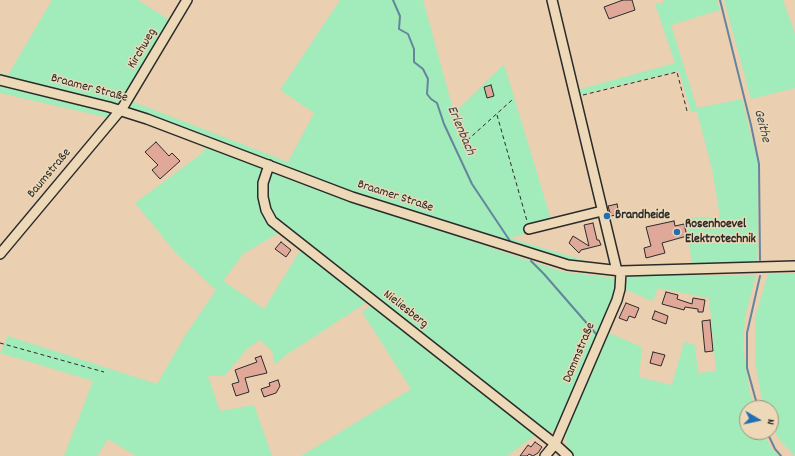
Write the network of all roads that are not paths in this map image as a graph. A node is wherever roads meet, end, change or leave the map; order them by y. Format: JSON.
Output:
{"nodes":[{"id":1,"x":187,"y":0,"type":"edge"},
{"id":2,"x":552,"y":0,"type":"edge"},
{"id":3,"x":0,"y":80,"type":"edge"},
{"id":4,"x":120,"y":110,"type":"junction"},
{"id":5,"x":269,"y":164,"type":"junction"},
{"id":6,"x":602,"y":211,"type":"junction"},
{"id":7,"x":529,"y":229,"type":"road end"},
{"id":8,"x":0,"y":254,"type":"edge"},
{"id":9,"x":795,"y":266,"type":"edge"},
{"id":10,"x":619,"y":271,"type":"junction"},
{"id":11,"x":555,"y":444,"type":"junction"},
{"id":12,"x":545,"y":456,"type":"edge"},
{"id":13,"x":568,"y":456,"type":"edge"}],
"edges":[{"from":1,"to":4,"type":"street","name":"Kirchweg"},
{"from":2,"to":6,"type":"street"},
{"from":3,"to":4,"type":"street","name":"Braamer Straße"},
{"from":4,"to":5,"type":"street","name":"Braamer Straße"},
{"from":4,"to":8,"type":"street","name":"Baumstraße"},
{"from":5,"to":10,"type":"street","name":"Braamer Straße"},
{"from":5,"to":11,"type":"street","name":"Nieliesberg"},
{"from":6,"to":7,"type":"street"},
{"from":6,"to":10,"type":"street"},
{"from":9,"to":10,"type":"street","name":"Braamer Straße"},
{"from":10,"to":11,"type":"street","name":"Dammstraße"},
{"from":11,"to":12,"type":"street","name":"Dammstraße"},
{"from":11,"to":13,"type":"street","name":"Nieliesberg"}]}
